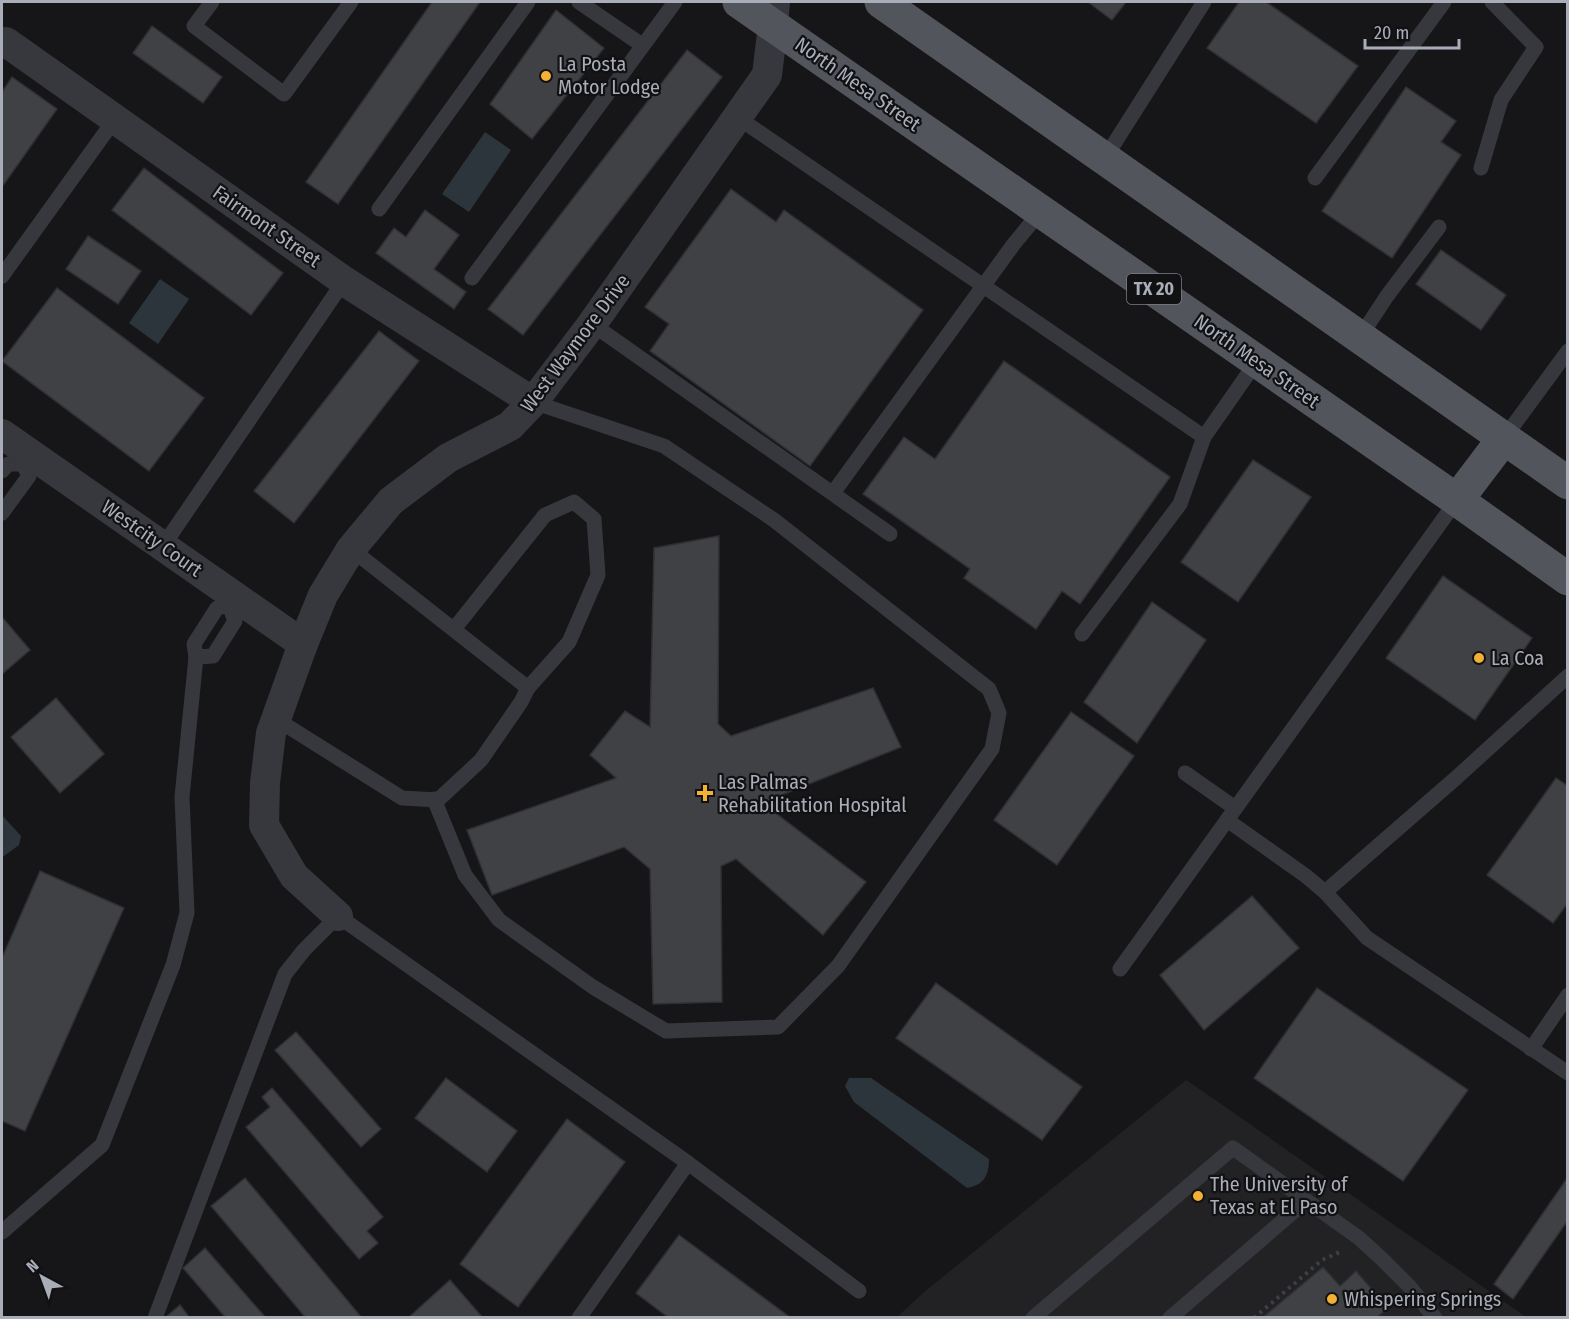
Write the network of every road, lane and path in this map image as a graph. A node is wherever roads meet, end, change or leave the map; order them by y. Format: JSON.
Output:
{"nodes":[{"id":1,"x":212,"y":2,"type":"edge"},
{"id":2,"x":351,"y":2,"type":"edge"},
{"id":3,"x":528,"y":2,"type":"edge"},
{"id":4,"x":579,"y":2,"type":"edge"},
{"id":5,"x":675,"y":2,"type":"edge"},
{"id":6,"x":739,"y":2,"type":"edge"},
{"id":7,"x":881,"y":2,"type":"edge"},
{"id":8,"x":1204,"y":2,"type":"edge"},
{"id":9,"x":1444,"y":2,"type":"edge"},
{"id":10,"x":1492,"y":2,"type":"edge"},
{"id":11,"x":774,"y":14,"type":"edge"},
{"id":12,"x":4,"y":43,"type":"edge"},
{"id":13,"x":642,"y":45,"type":"junction"},
{"id":14,"x":737,"y":117,"type":"junction"},
{"id":15,"x":115,"y":119,"type":"junction"},
{"id":16,"x":1105,"y":158,"type":"junction"},
{"id":17,"x":1482,"y":168,"type":"dead end"},
{"id":18,"x":1315,"y":178,"type":"dead end"},
{"id":19,"x":379,"y":209,"type":"dead end"},
{"id":20,"x":1041,"y":211,"type":"junction"},
{"id":21,"x":1440,"y":227,"type":"dead end"},
{"id":22,"x":2,"y":276,"type":"edge"},
{"id":23,"x":472,"y":278,"type":"dead end"},
{"id":24,"x":344,"y":281,"type":"junction"},
{"id":25,"x":982,"y":286,"type":"junction"},
{"id":26,"x":592,"y":324,"type":"junction"},
{"id":27,"x":1360,"y":337,"type":"junction"},
{"id":28,"x":1568,"y":351,"type":"edge"},
{"id":29,"x":1257,"y":361,"type":"junction"},
{"id":30,"x":533,"y":402,"type":"junction"},
{"id":31,"x":2,"y":434,"type":"edge"},
{"id":32,"x":1204,"y":437,"type":"junction"},
{"id":33,"x":1504,"y":438,"type":"junction"},
{"id":34,"x":28,"y":460,"type":"junction"},
{"id":35,"x":2,"y":471,"type":"edge"},
{"id":36,"x":1568,"y":483,"type":"edge"},
{"id":37,"x":833,"y":493,"type":"junction"},
{"id":38,"x":1457,"y":500,"type":"junction"},
{"id":39,"x":2,"y":513,"type":"edge"},
{"id":40,"x":890,"y":534,"type":"dead end"},
{"id":41,"x":163,"y":546,"type":"junction"},
{"id":42,"x":351,"y":549,"type":"junction"},
{"id":43,"x":1568,"y":579,"type":"edge"},
{"id":44,"x":232,"y":600,"type":"junction"},
{"id":45,"x":454,"y":629,"type":"junction"},
{"id":46,"x":1082,"y":634,"type":"dead end"},
{"id":47,"x":303,"y":644,"type":"junction"},
{"id":48,"x":196,"y":657,"type":"junction"},
{"id":49,"x":1568,"y":676,"type":"edge"},
{"id":50,"x":528,"y":688,"type":"junction"},
{"id":51,"x":276,"y":719,"type":"junction"},
{"id":52,"x":1185,"y":773,"type":"dead end"},
{"id":53,"x":434,"y":799,"type":"junction"},
{"id":54,"x":1231,"y":814,"type":"junction"},
{"id":55,"x":1325,"y":892,"type":"junction"},
{"id":56,"x":338,"y":916,"type":"junction"},
{"id":57,"x":1120,"y":969,"type":"dead end"},
{"id":58,"x":1568,"y":995,"type":"edge"},
{"id":59,"x":1531,"y":1048,"type":"junction"},
{"id":60,"x":1568,"y":1073,"type":"edge"},
{"id":61,"x":688,"y":1163,"type":"junction"},
{"id":62,"x":1306,"y":1201,"type":"junction"},
{"id":63,"x":2,"y":1232,"type":"edge"},
{"id":64,"x":1347,"y":1250,"type":"dead end"},
{"id":65,"x":859,"y":1291,"type":"dead end"},
{"id":66,"x":155,"y":1317,"type":"edge"},
{"id":67,"x":579,"y":1317,"type":"edge"},
{"id":68,"x":1033,"y":1317,"type":"edge"},
{"id":69,"x":1170,"y":1317,"type":"edge"},
{"id":70,"x":1254,"y":1317,"type":"edge"},
{"id":71,"x":1435,"y":1317,"type":"edge"}],
"edges":[{"from":1,"to":2,"type":"lane"},
{"from":3,"to":19,"type":"lane"},
{"from":4,"to":13,"type":"lane"},
{"from":5,"to":13,"type":"lane"},
{"from":6,"to":11,"type":"main road","name":"North Mesa Street","number":"TX 20"},
{"from":7,"to":16,"type":"main road"},
{"from":8,"to":16,"type":"lane"},
{"from":9,"to":18,"type":"lane"},
{"from":10,"to":17,"type":"lane"},
{"from":11,"to":14,"type":"street","name":"West Waymore Drive"},
{"from":11,"to":20,"type":"main road","name":"North Mesa Street","number":"TX 20"},
{"from":12,"to":15,"type":"street","name":"Fairmont Street"},
{"from":13,"to":23,"type":"lane"},
{"from":14,"to":25,"type":"lane"},
{"from":14,"to":26,"type":"street","name":"West Waymore Drive"},
{"from":15,"to":22,"type":"lane"},
{"from":15,"to":24,"type":"street","name":"Fairmont Street"},
{"from":16,"to":27,"type":"main road"},
{"from":20,"to":25,"type":"lane"},
{"from":20,"to":29,"type":"main road","name":"North Mesa Street","number":"TX 20"},
{"from":21,"to":27,"type":"lane"},
{"from":24,"to":30,"type":"street","name":"Fairmont Street"},
{"from":24,"to":41,"type":"lane"},
{"from":25,"to":32,"type":"lane"},
{"from":25,"to":37,"type":"lane"},
{"from":26,"to":30,"type":"street","name":"West Waymore Drive"},
{"from":26,"to":37,"type":"lane"},
{"from":27,"to":33,"type":"main road"},
{"from":28,"to":33,"type":"lane"},
{"from":29,"to":32,"type":"lane"},
{"from":29,"to":38,"type":"main road","name":"North Mesa Street","number":"TX 20"},
{"from":30,"to":42,"type":"street","name":"West Waymore Drive"},
{"from":30,"to":53,"type":"lane"},
{"from":31,"to":34,"type":"street","name":"Westcity Court"},
{"from":32,"to":46,"type":"lane"},
{"from":33,"to":36,"type":"main road"},
{"from":33,"to":38,"type":"main road"},
{"from":34,"to":35,"type":"lane"},
{"from":34,"to":39,"type":"lane"},
{"from":34,"to":41,"type":"street","name":"Westcity Court"},
{"from":37,"to":40,"type":"lane"},
{"from":38,"to":43,"type":"main road","name":"North Mesa Street","number":"TX 20"},
{"from":38,"to":54,"type":"lane"},
{"from":41,"to":44,"type":"street","name":"Westcity Court"},
{"from":42,"to":45,"type":"lane"},
{"from":42,"to":47,"type":"street","name":"West Waymore Drive"},
{"from":44,"to":47,"type":"street","name":"Westcity Court"},
{"from":44,"to":48,"type":"lane"},
{"from":44,"to":48,"type":"lane"},
{"from":45,"to":50,"type":"lane"},
{"from":45,"to":50,"type":"lane"},
{"from":47,"to":51,"type":"street","name":"West Waymore Drive"},
{"from":48,"to":63,"type":"lane"},
{"from":49,"to":55,"type":"lane"},
{"from":50,"to":53,"type":"lane"},
{"from":51,"to":53,"type":"lane"},
{"from":51,"to":56,"type":"street","name":"West Waymore Drive"},
{"from":52,"to":54,"type":"lane"},
{"from":54,"to":55,"type":"lane"},
{"from":54,"to":57,"type":"lane"},
{"from":55,"to":59,"type":"lane"},
{"from":56,"to":61,"type":"lane"},
{"from":56,"to":66,"type":"lane"},
{"from":58,"to":59,"type":"lane"},
{"from":59,"to":60,"type":"lane"},
{"from":61,"to":65,"type":"lane"},
{"from":61,"to":67,"type":"lane"},
{"from":62,"to":68,"type":"lane"},
{"from":62,"to":69,"type":"lane"},
{"from":62,"to":71,"type":"lane"},
{"from":64,"to":70,"type":"path"}]}
